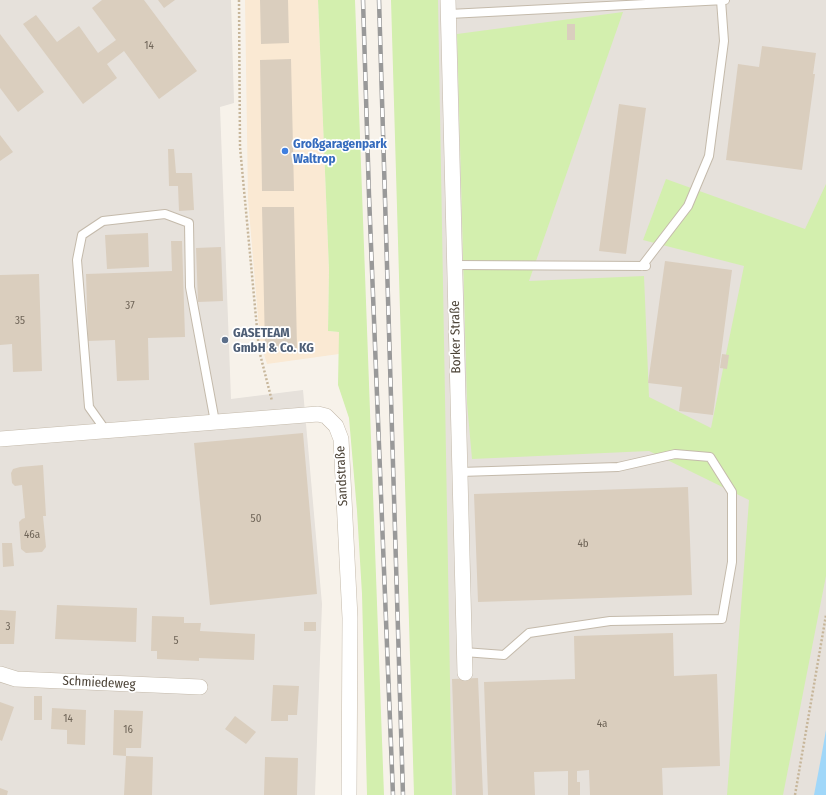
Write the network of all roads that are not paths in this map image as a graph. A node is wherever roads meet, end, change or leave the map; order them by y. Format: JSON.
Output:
{"nodes":[{"id":1,"x":721,"y":0,"type":"edge"},
{"id":2,"x":725,"y":0,"type":"edge"},
{"id":3,"x":689,"y":1,"type":"edge"},
{"id":4,"x":449,"y":7,"type":"edge"},
{"id":5,"x":454,"y":265,"type":"junction"},
{"id":6,"x":215,"y":422,"type":"junction"},
{"id":7,"x":106,"y":431,"type":"junction"},
{"id":8,"x":0,"y":439,"type":"edge"},
{"id":9,"x":460,"y":472,"type":"junction"},
{"id":10,"x":464,"y":652,"type":"junction"},
{"id":11,"x":465,"y":673,"type":"dead end"},
{"id":12,"x":0,"y":674,"type":"edge"},
{"id":13,"x":200,"y":687,"type":"dead end"},
{"id":14,"x":349,"y":795,"type":"edge"}],
"edges":[{"from":1,"to":2,"type":"lane"},
{"from":1,"to":3,"type":"lane"},
{"from":1,"to":5,"type":"lane"},
{"from":3,"to":4,"type":"lane"},
{"from":4,"to":5,"type":"street","name":"Borker Straße"},
{"from":5,"to":9,"type":"street","name":"Borker Straße"},
{"from":6,"to":7,"type":"street","name":"Sandstraße"},
{"from":6,"to":7,"type":"lane"},
{"from":6,"to":14,"type":"street","name":"Sandstraße"},
{"from":7,"to":8,"type":"street","name":"Sandstraße"},
{"from":9,"to":10,"type":"street","name":"Borker Straße"},
{"from":9,"to":10,"type":"lane"},
{"from":10,"to":11,"type":"street","name":"Borker Straße"},
{"from":12,"to":13,"type":"street","name":"Schmiedeweg"}]}
